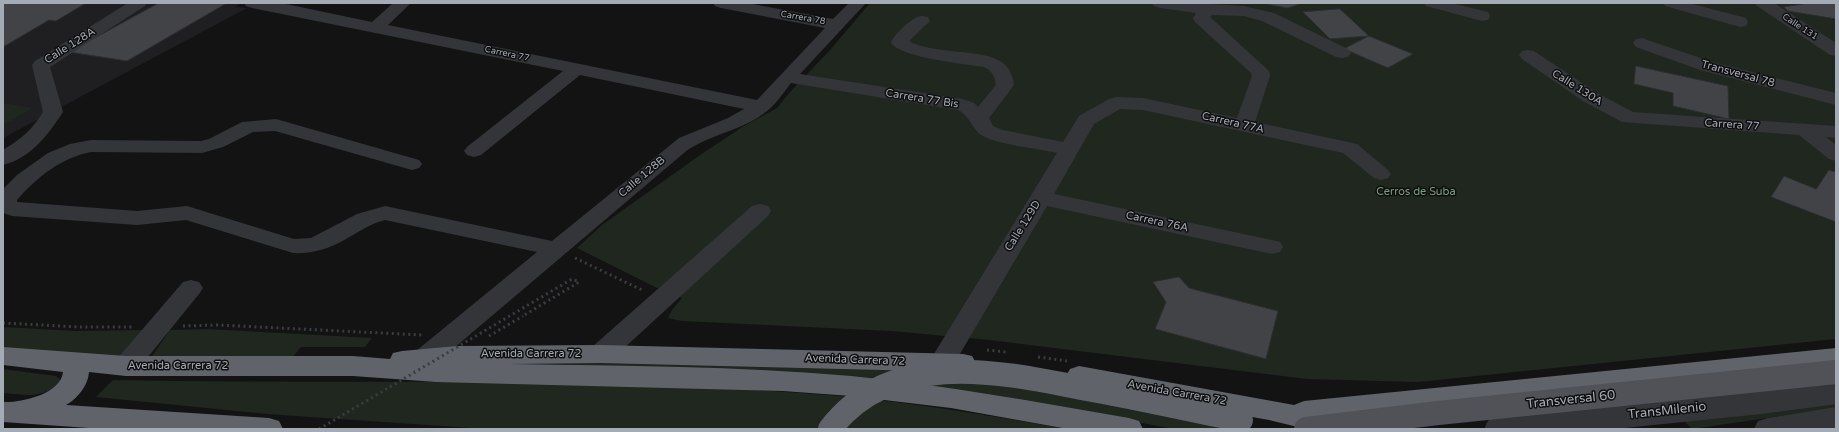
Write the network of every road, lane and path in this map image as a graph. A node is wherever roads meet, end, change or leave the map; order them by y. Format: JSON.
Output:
{"nodes":[{"id":1,"x":139,"y":3,"type":"edge"},
{"id":2,"x":252,"y":3,"type":"edge"},
{"id":3,"x":403,"y":3,"type":"edge"},
{"id":4,"x":858,"y":3,"type":"edge"},
{"id":5,"x":1160,"y":3,"type":"edge"},
{"id":6,"x":1432,"y":3,"type":"edge"},
{"id":7,"x":1671,"y":3,"type":"edge"},
{"id":8,"x":1763,"y":3,"type":"edge"},
{"id":9,"x":289,"y":6,"type":"edge"},
{"id":10,"x":727,"y":8,"type":"edge"},
{"id":11,"x":1207,"y":10,"type":"junction"},
{"id":12,"x":1292,"y":12,"type":"dead end"},
{"id":13,"x":1482,"y":16,"type":"dead end"},
{"id":14,"x":1268,"y":17,"type":"junction"},
{"id":15,"x":922,"y":21,"type":"dead end"},
{"id":16,"x":1740,"y":22,"type":"dead end"},
{"id":17,"x":376,"y":27,"type":"junction"},
{"id":18,"x":834,"y":29,"type":"junction"},
{"id":19,"x":1642,"y":43,"type":"dead end"},
{"id":20,"x":1836,"y":51,"type":"edge"},
{"id":21,"x":1342,"y":53,"type":"dead end"},
{"id":22,"x":1528,"y":55,"type":"dead end"},
{"id":23,"x":578,"y":68,"type":"junction"},
{"id":24,"x":787,"y":77,"type":"junction"},
{"id":25,"x":1836,"y":99,"type":"edge"},
{"id":26,"x":1116,"y":103,"type":"joint"},
{"id":27,"x":761,"y":107,"type":"junction"},
{"id":28,"x":979,"y":118,"type":"junction"},
{"id":29,"x":1629,"y":118,"type":"joint"},
{"id":30,"x":1244,"y":125,"type":"junction"},
{"id":31,"x":1721,"y":125,"type":"junction"},
{"id":32,"x":1806,"y":131,"type":"junction"},
{"id":33,"x":1836,"y":132,"type":"edge"},
{"id":34,"x":1708,"y":141,"type":"dead end"},
{"id":35,"x":1069,"y":149,"type":"junction"},
{"id":36,"x":474,"y":151,"type":"dead end"},
{"id":37,"x":1836,"y":155,"type":"edge"},
{"id":38,"x":3,"y":159,"type":"edge"},
{"id":39,"x":412,"y":164,"type":"dead end"},
{"id":40,"x":1381,"y":174,"type":"dead end"},
{"id":41,"x":13,"y":178,"type":"edge"},
{"id":42,"x":1041,"y":198,"type":"junction"},
{"id":43,"x":760,"y":211,"type":"dead end"},
{"id":44,"x":1272,"y":247,"type":"dead end"},
{"id":45,"x":556,"y":248,"type":"junction"},
{"id":46,"x":191,"y":288,"type":"dead end"},
{"id":47,"x":661,"y":300,"type":"junction"},
{"id":48,"x":523,"y":316,"type":"dead end"},
{"id":49,"x":601,"y":354,"type":"junction"},
{"id":50,"x":3,"y":356,"type":"edge"},
{"id":51,"x":1836,"y":357,"type":"edge"},
{"id":52,"x":425,"y":358,"type":"junction"},
{"id":53,"x":62,"y":362,"type":"junction"},
{"id":54,"x":942,"y":362,"type":"junction"},
{"id":55,"x":126,"y":366,"type":"junction"},
{"id":56,"x":353,"y":366,"type":"junction"},
{"id":57,"x":1836,"y":372,"type":"edge"},
{"id":58,"x":1836,"y":392,"type":"edge"},
{"id":59,"x":1269,"y":410,"type":"junction"},
{"id":60,"x":6,"y":412,"type":"edge"},
{"id":61,"x":1836,"y":418,"type":"edge"},
{"id":62,"x":269,"y":429,"type":"edge"},
{"id":63,"x":319,"y":429,"type":"edge"},
{"id":64,"x":830,"y":429,"type":"edge"},
{"id":65,"x":1129,"y":429,"type":"edge"},
{"id":66,"x":1292,"y":429,"type":"edge"},
{"id":67,"x":1306,"y":429,"type":"edge"},
{"id":68,"x":1352,"y":429,"type":"edge"},
{"id":69,"x":1497,"y":429,"type":"edge"},
{"id":70,"x":1768,"y":429,"type":"edge"}],
"edges":[{"from":1,"to":38,"type":"street","name":"Calle 128A"},
{"from":2,"to":9,"type":"street","name":"Carrera 77"},
{"from":3,"to":17,"type":"street"},
{"from":4,"to":18,"type":"street","name":"Calle 128B"},
{"from":5,"to":11,"type":"street"},
{"from":6,"to":13,"type":"street"},
{"from":7,"to":16,"type":"street"},
{"from":8,"to":20,"type":"street","name":"Calle 131"},
{"from":9,"to":17,"type":"street","name":"Carrera 77"},
{"from":10,"to":18,"type":"street"},
{"from":11,"to":14,"type":"street"},
{"from":11,"to":30,"type":"street"},
{"from":12,"to":14,"type":"street"},
{"from":14,"to":21,"type":"street"},
{"from":15,"to":28,"type":"street"},
{"from":17,"to":23,"type":"street","name":"Carrera 77"},
{"from":18,"to":24,"type":"street","name":"Calle 128B"},
{"from":19,"to":25,"type":"street","name":"Transversal 78"},
{"from":22,"to":29,"type":"street","name":"Calle 130A"},
{"from":23,"to":27,"type":"street","name":"Carrera 77"},
{"from":23,"to":36,"type":"street"},
{"from":24,"to":27,"type":"street","name":"Calle 128B"},
{"from":24,"to":28,"type":"street","name":"Carrera 77 Bis"},
{"from":26,"to":30,"type":"street","name":"Carrera 77A"},
{"from":26,"to":35,"type":"street","name":"Calle 129D"},
{"from":27,"to":45,"type":"street","name":"Calle 128B"},
{"from":28,"to":35,"type":"street","name":"Carrera 77 Bis"},
{"from":29,"to":31,"type":"street","name":"Carrera 77"},
{"from":30,"to":40,"type":"street","name":"Carrera 77A"},
{"from":31,"to":32,"type":"street","name":"Carrera 77"},
{"from":31,"to":34,"type":"street"},
{"from":32,"to":33,"type":"street","name":"Carrera 77"},
{"from":32,"to":37,"type":"street"},
{"from":35,"to":42,"type":"street","name":"Calle 129D"},
{"from":39,"to":41,"type":"street"},
{"from":41,"to":45,"type":"street"},
{"from":42,"to":44,"type":"street","name":"Carrera 76A"},
{"from":42,"to":54,"type":"street","name":"Calle 129D"},
{"from":43,"to":47,"type":"street"},
{"from":45,"to":47,"type":"path"},
{"from":45,"to":52,"type":"street","name":"Calle 128B"},
{"from":46,"to":55,"type":"street"},
{"from":47,"to":49,"type":"street"},
{"from":48,"to":63,"type":"path","bridge":true},
{"from":49,"to":52,"type":"highway","name":"Avenida Carrera 72"},
{"from":49,"to":54,"type":"highway","name":"Avenida Carrera 72"},
{"from":50,"to":53,"type":"highway","name":"Avenida Carrera 72"},
{"from":51,"to":59,"type":"highway"},
{"from":52,"to":56,"type":"highway","name":"Avenida Carrera 72"},
{"from":53,"to":55,"type":"highway","name":"Avenida Carrera 72"},
{"from":53,"to":60,"type":"highway"},
{"from":54,"to":59,"type":"highway","name":"Avenida Carrera 72"},
{"from":55,"to":56,"type":"highway","name":"Avenida Carrera 72"},
{"from":56,"to":65,"type":"highway","name":"Avenida Carrera 72"},
{"from":57,"to":67,"type":"main road","name":"Transversal 60","bridge":true},
{"from":58,"to":69,"type":"street","name":"TransMilenio","bridge":true},
{"from":59,"to":68,"type":"highway","name":"Avenida Carrera 72"},
{"from":60,"to":62,"type":"highway"},
{"from":61,"to":70,"type":"street"},
{"from":64,"to":66,"type":"highway","bridge":true}]}
